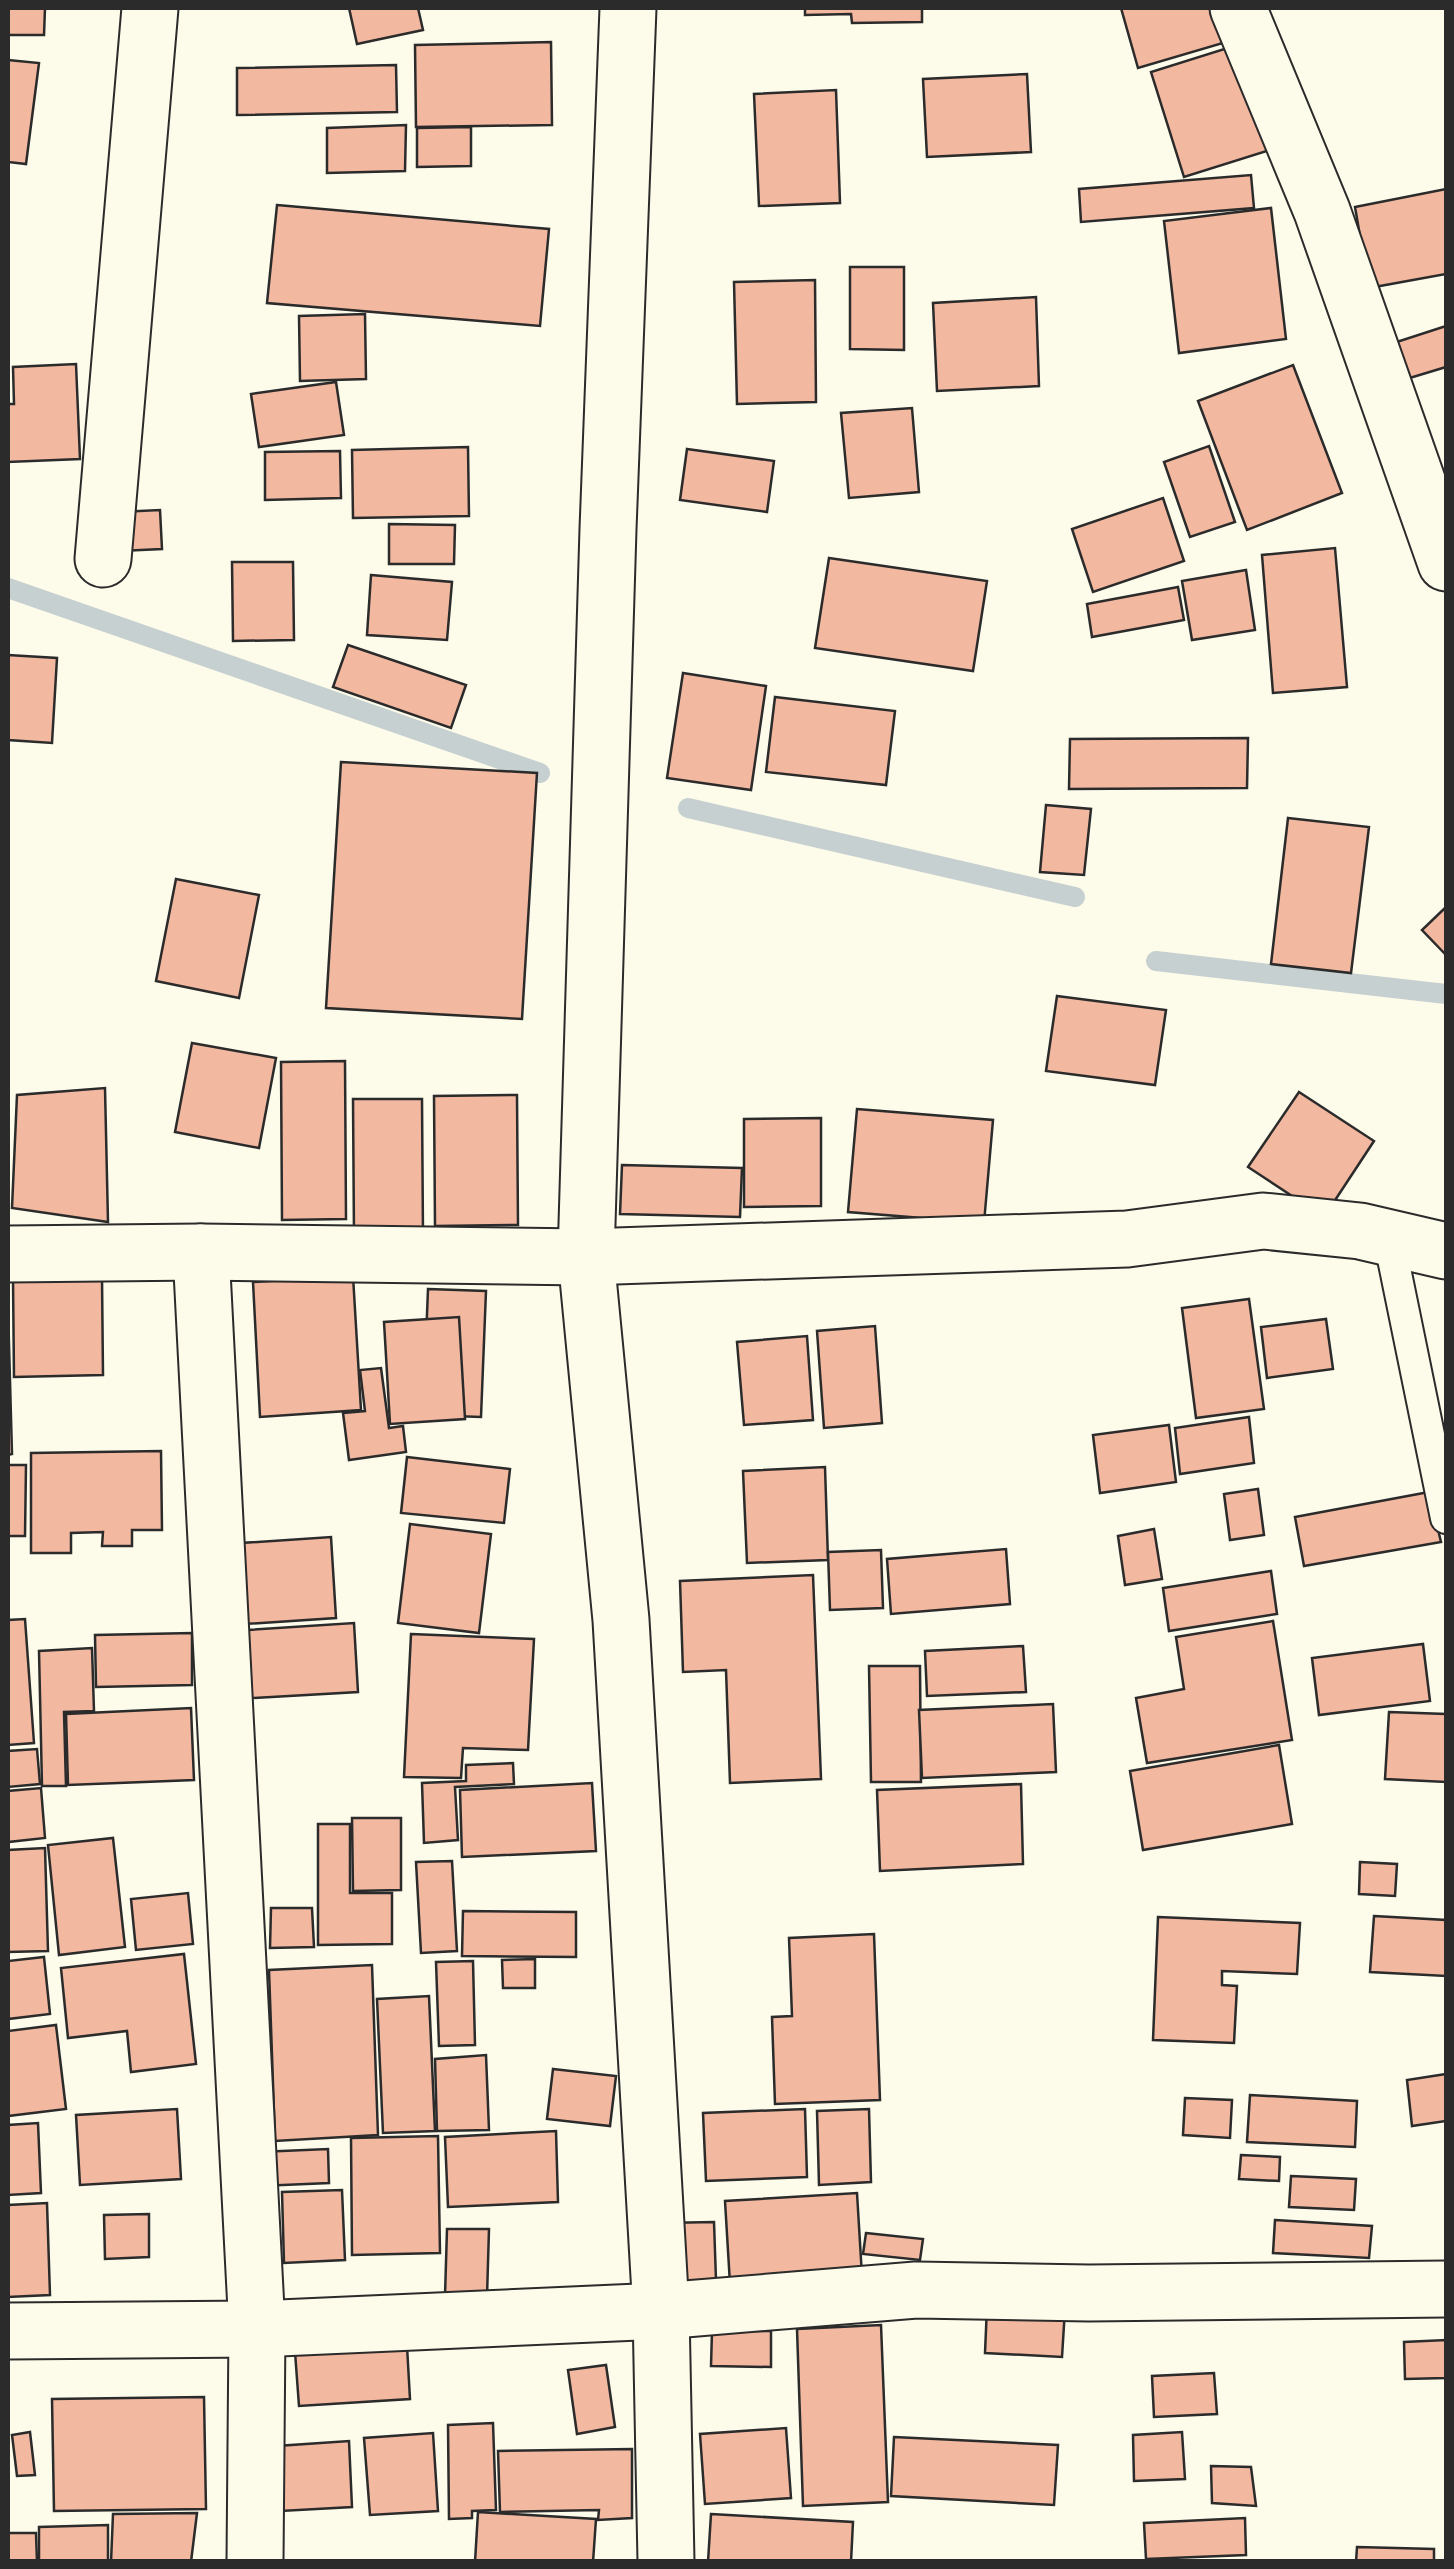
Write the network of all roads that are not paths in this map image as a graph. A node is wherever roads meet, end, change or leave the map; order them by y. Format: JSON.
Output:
{"nodes":[{"id":1,"x":150,"y":8,"type":"edge"},
{"id":2,"x":628,"y":8,"type":"edge"},
{"id":3,"x":1238,"y":8,"type":"edge"},
{"id":4,"x":103,"y":559,"type":"dead end"},
{"id":5,"x":1446,"y":563,"type":"edge"},
{"id":6,"x":1389,"y":1239,"type":"junction"},
{"id":7,"x":1446,"y":1251,"type":"edge"},
{"id":8,"x":201,"y":1252,"type":"junction"},
{"id":9,"x":8,"y":1254,"type":"edge"},
{"id":10,"x":586,"y":1257,"type":"junction"},
{"id":11,"x":1446,"y":1518,"type":"edge"},
{"id":12,"x":1446,"y":2289,"type":"edge"},
{"id":13,"x":661,"y":2311,"type":"junction"},
{"id":14,"x":257,"y":2328,"type":"junction"},
{"id":15,"x":8,"y":2331,"type":"edge"},
{"id":16,"x":255,"y":2562,"type":"edge"},
{"id":17,"x":666,"y":2562,"type":"edge"}],
"edges":[{"from":1,"to":4,"type":"street"},
{"from":2,"to":10,"type":"street"},
{"from":3,"to":5,"type":"street"},
{"from":6,"to":7,"type":"street"},
{"from":6,"to":10,"type":"street"},
{"from":6,"to":11,"type":"lane"},
{"from":8,"to":9,"type":"street"},
{"from":8,"to":10,"type":"street"},
{"from":8,"to":14,"type":"street"},
{"from":10,"to":13,"type":"street"},
{"from":12,"to":13,"type":"street"},
{"from":13,"to":14,"type":"street"},
{"from":13,"to":17,"type":"street"},
{"from":14,"to":15,"type":"street"},
{"from":14,"to":16,"type":"street"}]}
